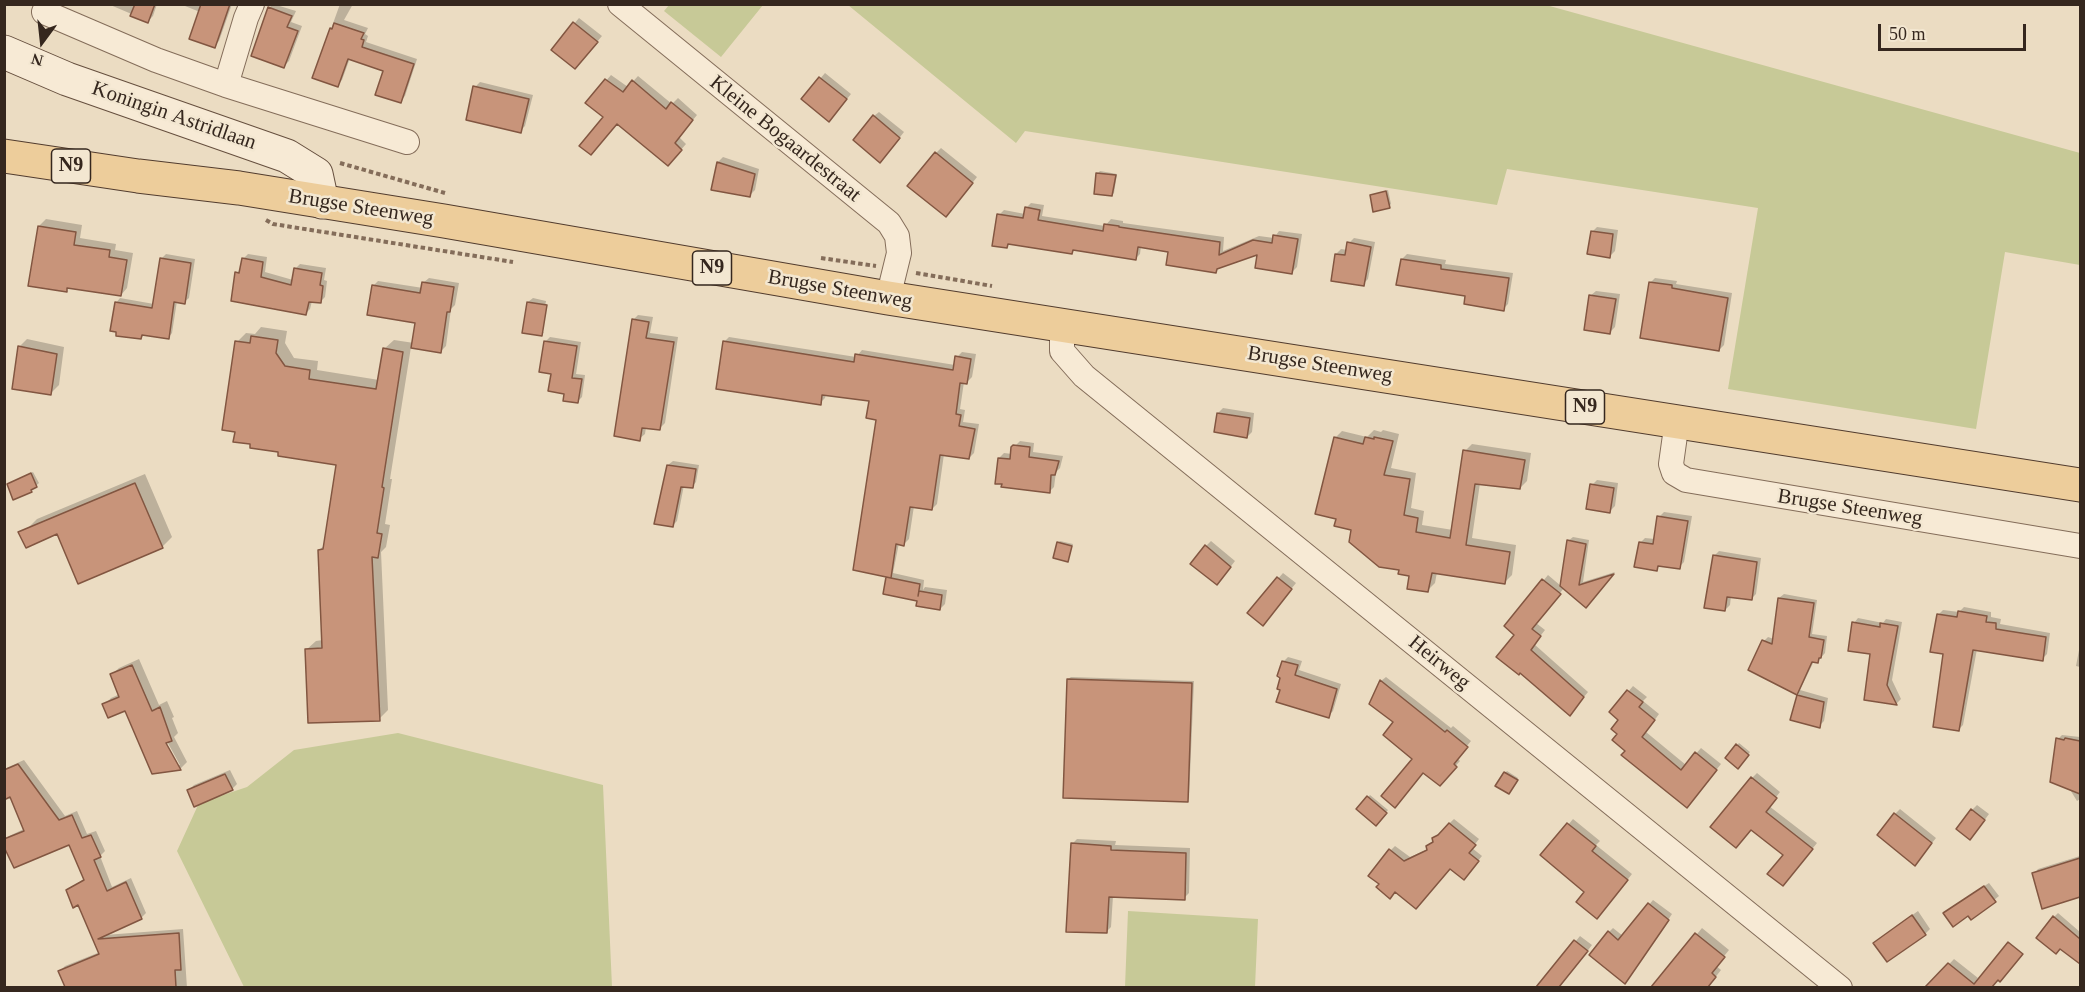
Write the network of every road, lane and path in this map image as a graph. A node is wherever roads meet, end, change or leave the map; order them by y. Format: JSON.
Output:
{"nodes":[{"id":1,"x":252,"y":4,"type":"edge"},
{"id":2,"x":620,"y":4,"type":"edge"},
{"id":3,"x":44,"y":12,"type":"dead end"},
{"id":4,"x":4,"y":52,"type":"edge"},
{"id":5,"x":226,"y":85,"type":"junction"},
{"id":6,"x":407,"y":141,"type":"dead end"},
{"id":7,"x":4,"y":156,"type":"edge"},
{"id":8,"x":329,"y":159,"type":"dead end"},
{"id":9,"x":451,"y":194,"type":"dead end"},
{"id":10,"x":322,"y":202,"type":"junction"},
{"id":11,"x":814,"y":256,"type":"dead end"},
{"id":12,"x":892,"y":284,"type":"junction"},
{"id":13,"x":1062,"y":324,"type":"junction"},
{"id":14,"x":1677,"y":421,"type":"junction"},
{"id":15,"x":2080,"y":485,"type":"edge"},
{"id":16,"x":2080,"y":546,"type":"edge"},
{"id":17,"x":1840,"y":987,"type":"edge"}],
"edges":[{"from":1,"to":5,"type":"street"},
{"from":2,"to":12,"type":"street","name":"Kleine Bogaardestraat"},
{"from":3,"to":5,"type":"street"},
{"from":4,"to":10,"type":"main road","name":"Koningin Astridlaan"},
{"from":5,"to":6,"type":"street"},
{"from":7,"to":10,"type":"main road","name":"Brugse Steenweg","number":"N9"},
{"from":8,"to":9,"type":"path"},
{"from":10,"to":12,"type":"main road","name":"Brugse Steenweg","number":"N9"},
{"from":11,"to":12,"type":"path"},
{"from":12,"to":13,"type":"main road","name":"Brugse Steenweg","number":"N9"},
{"from":13,"to":14,"type":"main road","name":"Brugse Steenweg","number":"N9"},
{"from":13,"to":17,"type":"street","name":"Heirweg"},
{"from":14,"to":15,"type":"main road","name":"Brugse Steenweg","number":"N9"},
{"from":14,"to":16,"type":"street","name":"Brugse Steenweg"}]}
